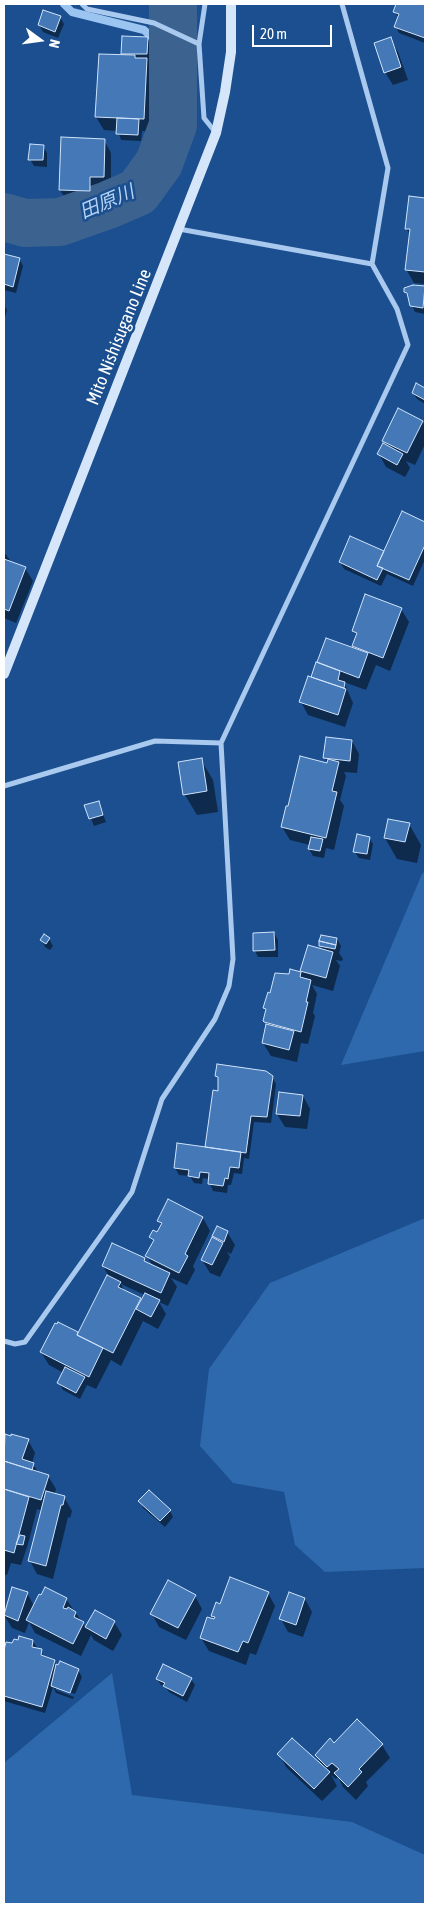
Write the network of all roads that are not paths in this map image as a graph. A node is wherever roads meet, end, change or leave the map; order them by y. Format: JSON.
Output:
{"nodes":[{"id":1,"x":82,"y":4,"type":"edge"},
{"id":2,"x":205,"y":4,"type":"edge"},
{"id":3,"x":231,"y":4,"type":"edge"},
{"id":4,"x":342,"y":4,"type":"edge"},
{"id":5,"x":199,"y":44,"type":"junction"},
{"id":6,"x":216,"y":133,"type":"junction"},
{"id":7,"x":179,"y":229,"type":"junction"},
{"id":8,"x":372,"y":264,"type":"junction"},
{"id":9,"x":4,"y":674,"type":"edge"},
{"id":10,"x":221,"y":743,"type":"junction"},
{"id":11,"x":4,"y":786,"type":"edge"},
{"id":12,"x":4,"y":1341,"type":"edge"}],
"edges":[{"from":1,"to":5,"type":"street"},
{"from":2,"to":5,"type":"street"},
{"from":3,"to":6,"type":"main road","name":"Mito Nishisugano Line"},
{"from":4,"to":8,"type":"street"},
{"from":5,"to":6,"type":"street"},
{"from":6,"to":7,"type":"main road","name":"Mito Nishisugano Line"},
{"from":7,"to":8,"type":"street"},
{"from":7,"to":9,"type":"main road","name":"Mito Nishisugano Line"},
{"from":8,"to":10,"type":"street"},
{"from":10,"to":11,"type":"street"},
{"from":10,"to":12,"type":"street"}]}
